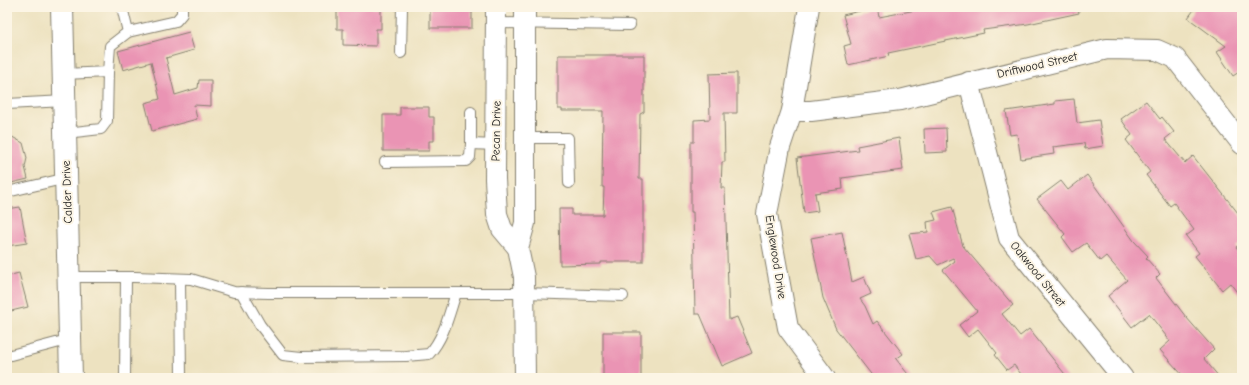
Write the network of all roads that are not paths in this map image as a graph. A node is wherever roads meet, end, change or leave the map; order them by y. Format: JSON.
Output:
{"nodes":[{"id":1,"x":62,"y":7,"type":"edge"},
{"id":2,"x":122,"y":7,"type":"edge"},
{"id":3,"x":182,"y":7,"type":"edge"},
{"id":4,"x":402,"y":7,"type":"edge"},
{"id":5,"x":809,"y":7,"type":"edge"},
{"id":6,"x":496,"y":15,"type":"edge"},
{"id":7,"x":526,"y":15,"type":"edge"},
{"id":8,"x":630,"y":25,"type":"dead end"},
{"id":9,"x":128,"y":32,"type":"junction"},
{"id":10,"x":401,"y":53,"type":"dead end"},
{"id":11,"x":108,"y":72,"type":"junction"},
{"id":12,"x":64,"y":74,"type":"junction"},
{"id":13,"x":969,"y":82,"type":"junction"},
{"id":14,"x":7,"y":94,"type":"edge"},
{"id":15,"x":65,"y":101,"type":"junction"},
{"id":16,"x":7,"y":103,"type":"edge"},
{"id":17,"x":792,"y":111,"type":"junction"},
{"id":18,"x":471,"y":112,"type":"dead end"},
{"id":19,"x":66,"y":133,"type":"junction"},
{"id":20,"x":525,"y":138,"type":"junction"},
{"id":21,"x":471,"y":144,"type":"junction"},
{"id":22,"x":1242,"y":144,"type":"edge"},
{"id":23,"x":496,"y":145,"type":"junction"},
{"id":24,"x":385,"y":162,"type":"dead end"},
{"id":25,"x":67,"y":178,"type":"junction"},
{"id":26,"x":569,"y":183,"type":"dead end"},
{"id":27,"x":7,"y":192,"type":"edge"},
{"id":28,"x":518,"y":248,"type":"junction"},
{"id":29,"x":70,"y":277,"type":"junction"},
{"id":30,"x":126,"y":277,"type":"junction"},
{"id":31,"x":180,"y":278,"type":"junction"},
{"id":32,"x":241,"y":292,"type":"junction"},
{"id":33,"x":456,"y":293,"type":"junction"},
{"id":34,"x":524,"y":293,"type":"junction"},
{"id":35,"x":623,"y":296,"type":"dead end"},
{"id":36,"x":71,"y":339,"type":"junction"},
{"id":37,"x":7,"y":356,"type":"edge"},
{"id":38,"x":71,"y":378,"type":"edge"},
{"id":39,"x":125,"y":378,"type":"edge"},
{"id":40,"x":180,"y":378,"type":"edge"},
{"id":41,"x":525,"y":378,"type":"edge"},
{"id":42,"x":825,"y":378,"type":"edge"},
{"id":43,"x":1123,"y":378,"type":"edge"}],
"edges":[{"from":1,"to":12,"type":"street","name":"Calder Drive"},
{"from":2,"to":9,"type":"lane"},
{"from":3,"to":9,"type":"lane"},
{"from":4,"to":10,"type":"lane"},
{"from":5,"to":17,"type":"street","name":"Englewood Drive"},
{"from":6,"to":7,"type":"lane"},
{"from":6,"to":23,"type":"street","name":"Pecan Drive"},
{"from":7,"to":8,"type":"lane"},
{"from":7,"to":20,"type":"street","name":"Pecan Drive"},
{"from":9,"to":11,"type":"lane"},
{"from":11,"to":12,"type":"lane"},
{"from":11,"to":19,"type":"lane"},
{"from":12,"to":15,"type":"street","name":"Calder Drive"},
{"from":13,"to":17,"type":"street","name":"Driftwood Street"},
{"from":13,"to":22,"type":"street","name":"Driftwood Street"},
{"from":13,"to":43,"type":"street","name":"Oakwood Street"},
{"from":14,"to":16,"type":"lane"},
{"from":15,"to":16,"type":"lane"},
{"from":15,"to":19,"type":"street","name":"Calder Drive"},
{"from":17,"to":42,"type":"street","name":"Englewood Drive"},
{"from":18,"to":21,"type":"lane"},
{"from":19,"to":25,"type":"street","name":"Calder Drive"},
{"from":20,"to":26,"type":"lane"},
{"from":20,"to":28,"type":"street","name":"Pecan Drive"},
{"from":21,"to":23,"type":"lane"},
{"from":21,"to":24,"type":"lane"},
{"from":23,"to":28,"type":"street","name":"Pecan Drive"},
{"from":25,"to":27,"type":"lane"},
{"from":25,"to":29,"type":"street","name":"Calder Drive"},
{"from":28,"to":34,"type":"street","name":"Pecan Drive"},
{"from":29,"to":30,"type":"lane"},
{"from":29,"to":36,"type":"street","name":"Calder Drive"},
{"from":30,"to":31,"type":"lane"},
{"from":30,"to":39,"type":"lane"},
{"from":31,"to":32,"type":"lane"},
{"from":31,"to":40,"type":"lane"},
{"from":32,"to":33,"type":"lane"},
{"from":32,"to":33,"type":"lane"},
{"from":33,"to":34,"type":"lane"},
{"from":34,"to":35,"type":"lane"},
{"from":34,"to":41,"type":"street","name":"Pecan Drive"},
{"from":36,"to":37,"type":"lane"},
{"from":36,"to":38,"type":"street","name":"Calder Drive"}]}
